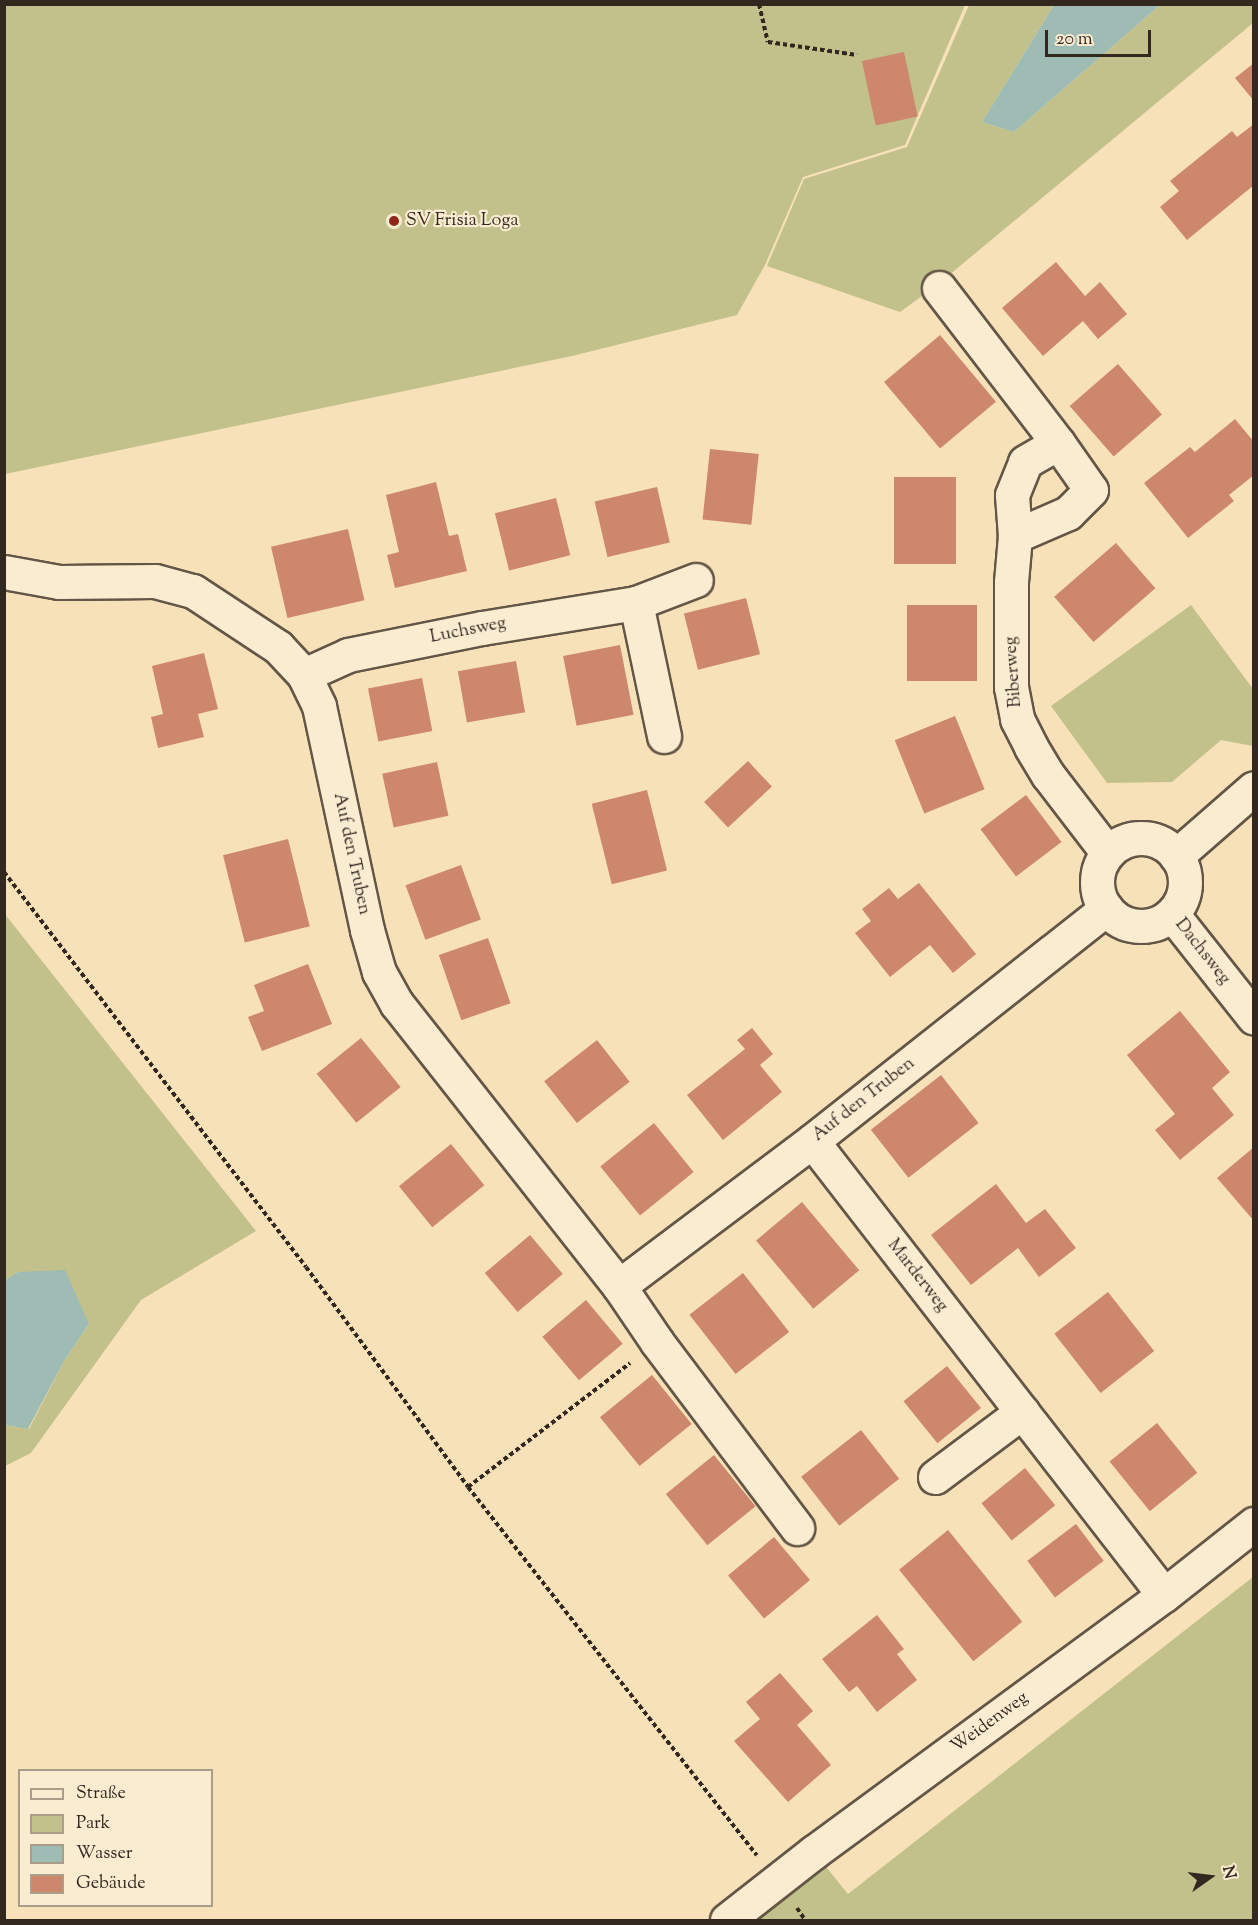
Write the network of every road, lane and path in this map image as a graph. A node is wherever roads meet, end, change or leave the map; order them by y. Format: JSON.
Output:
{"nodes":[{"id":1,"x":759,"y":4,"type":"edge"},
{"id":2,"x":857,"y":55,"type":"dead end"},
{"id":3,"x":939,"y":288,"type":"dead end"},
{"id":4,"x":1058,"y":442,"type":"junction"},
{"id":5,"x":1015,"y":536,"type":"junction"},
{"id":6,"x":4,"y":572,"type":"edge"},
{"id":7,"x":696,"y":580,"type":"dead end"},
{"id":8,"x":636,"y":603,"type":"junction"},
{"id":9,"x":304,"y":675,"type":"junction"},
{"id":10,"x":664,"y":736,"type":"dead end"},
{"id":11,"x":1254,"y":788,"type":"edge"},
{"id":12,"x":1107,"y":852,"type":"junction"},
{"id":13,"x":1176,"y":856,"type":"junction"},
{"id":14,"x":4,"y":872,"type":"edge"},
{"id":15,"x":1106,"y":909,"type":"junction"},
{"id":16,"x":1172,"y":914,"type":"junction"},
{"id":17,"x":1254,"y":1018,"type":"edge"},
{"id":18,"x":812,"y":1141,"type":"junction"},
{"id":19,"x":619,"y":1286,"type":"junction"},
{"id":20,"x":657,"y":1342,"type":"junction"},
{"id":21,"x":1022,"y":1412,"type":"junction"},
{"id":22,"x":935,"y":1478,"type":"dead end"},
{"id":23,"x":468,"y":1487,"type":"junction"},
{"id":24,"x":1254,"y":1524,"type":"edge"},
{"id":25,"x":797,"y":1528,"type":"dead end"},
{"id":26,"x":1164,"y":1595,"type":"junction"},
{"id":27,"x":780,"y":1878,"type":"junction"},
{"id":28,"x":727,"y":1920,"type":"edge"},
{"id":29,"x":805,"y":1920,"type":"edge"}],
"edges":[{"from":1,"to":2,"type":"path"},
{"from":3,"to":4,"type":"street"},
{"from":4,"to":5,"type":"street","name":"Biberweg"},
{"from":4,"to":5,"type":"street"},
{"from":5,"to":12,"type":"street","name":"Biberweg"},
{"from":6,"to":9,"type":"street","name":"Auf den Truben"},
{"from":7,"to":8,"type":"street","name":"Luchsweg"},
{"from":8,"to":9,"type":"street","name":"Luchsweg"},
{"from":8,"to":10,"type":"street"},
{"from":9,"to":19,"type":"street","name":"Auf den Truben"},
{"from":11,"to":13,"type":"street"},
{"from":12,"to":13,"type":"street"},
{"from":12,"to":15,"type":"street"},
{"from":13,"to":16,"type":"street"},
{"from":14,"to":23,"type":"path"},
{"from":15,"to":16,"type":"street"},
{"from":15,"to":18,"type":"street","name":"Auf den Truben"},
{"from":16,"to":17,"type":"street","name":"Dachsweg"},
{"from":18,"to":19,"type":"street","name":"Auf den Truben"},
{"from":18,"to":21,"type":"street","name":"Marderweg"},
{"from":19,"to":20,"type":"street","name":"Auf den Truben"},
{"from":20,"to":23,"type":"path"},
{"from":20,"to":25,"type":"street","name":"Auf den Truben"},
{"from":21,"to":22,"type":"street"},
{"from":21,"to":26,"type":"street","name":"Marderweg"},
{"from":23,"to":27,"type":"path"},
{"from":24,"to":26,"type":"street","name":"Weidenweg"},
{"from":26,"to":27,"type":"street","name":"Weidenweg"},
{"from":27,"to":28,"type":"street","name":"Weidenweg"},
{"from":27,"to":29,"type":"path"}]}
